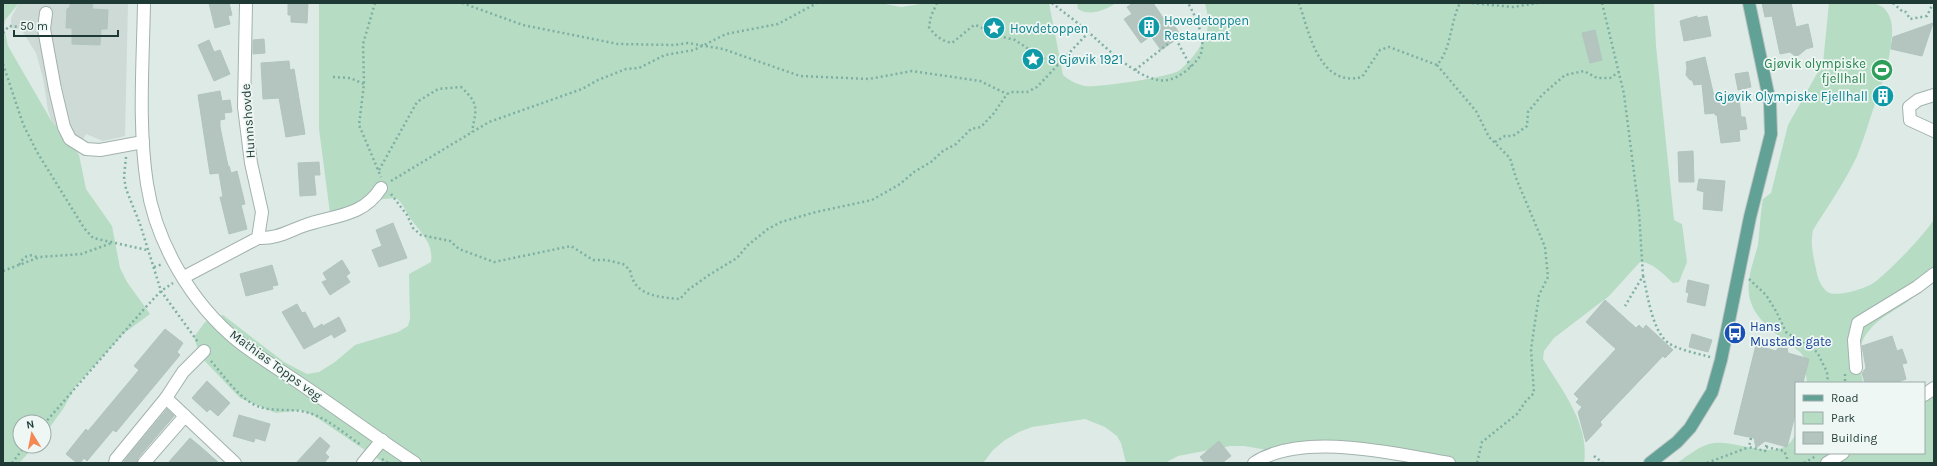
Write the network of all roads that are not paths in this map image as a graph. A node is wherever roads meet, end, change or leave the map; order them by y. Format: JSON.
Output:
{"nodes":[{"id":1,"x":144,"y":3,"type":"edge"},
{"id":2,"x":246,"y":3,"type":"edge"},
{"id":3,"x":1749,"y":3,"type":"edge"},
{"id":4,"x":46,"y":13,"type":"dead end"},
{"id":5,"x":1934,"y":95,"type":"edge"},
{"id":6,"x":1934,"y":131,"type":"edge"},
{"id":7,"x":143,"y":142,"type":"junction"},
{"id":8,"x":383,"y":187,"type":"road end"},
{"id":9,"x":258,"y":238,"type":"junction"},
{"id":10,"x":1934,"y":274,"type":"edge"},
{"id":11,"x":184,"y":277,"type":"junction"},
{"id":12,"x":204,"y":351,"type":"dead end"},
{"id":13,"x":1856,"y":368,"type":"dead end"},
{"id":14,"x":1934,"y":388,"type":"edge"},
{"id":15,"x":1925,"y":394,"type":"edge"},
{"id":16,"x":166,"y":398,"type":"junction"},
{"id":17,"x":185,"y":416,"type":"junction"},
{"id":18,"x":382,"y":440,"type":"junction"},
{"id":19,"x":1843,"y":457,"type":"edge"},
{"id":20,"x":115,"y":463,"type":"edge"},
{"id":21,"x":144,"y":463,"type":"edge"},
{"id":22,"x":235,"y":463,"type":"edge"},
{"id":23,"x":364,"y":463,"type":"edge"},
{"id":24,"x":415,"y":463,"type":"edge"},
{"id":25,"x":1254,"y":463,"type":"edge"},
{"id":26,"x":1449,"y":463,"type":"edge"},
{"id":27,"x":1650,"y":463,"type":"edge"},
{"id":28,"x":1827,"y":463,"type":"edge"}],
"edges":[{"from":1,"to":7,"type":"street","name":"Mathias Topps veg"},
{"from":2,"to":9,"type":"street","name":"Hunnshovde"},
{"from":3,"to":27,"type":"main road"},
{"from":4,"to":7,"type":"street"},
{"from":5,"to":6,"type":"street"},
{"from":7,"to":11,"type":"street","name":"Mathias Topps veg"},
{"from":8,"to":9,"type":"street"},
{"from":9,"to":11,"type":"street"},
{"from":10,"to":13,"type":"street"},
{"from":11,"to":18,"type":"street","name":"Mathias Topps veg"},
{"from":12,"to":16,"type":"street"},
{"from":14,"to":15,"type":"street"},
{"from":16,"to":17,"type":"street"},
{"from":16,"to":20,"type":"street"},
{"from":17,"to":21,"type":"street"},
{"from":17,"to":22,"type":"street"},
{"from":18,"to":23,"type":"street"},
{"from":18,"to":24,"type":"street","name":"Mathias Topps veg"},
{"from":19,"to":28,"type":"street"},
{"from":25,"to":26,"type":"street"}]}
